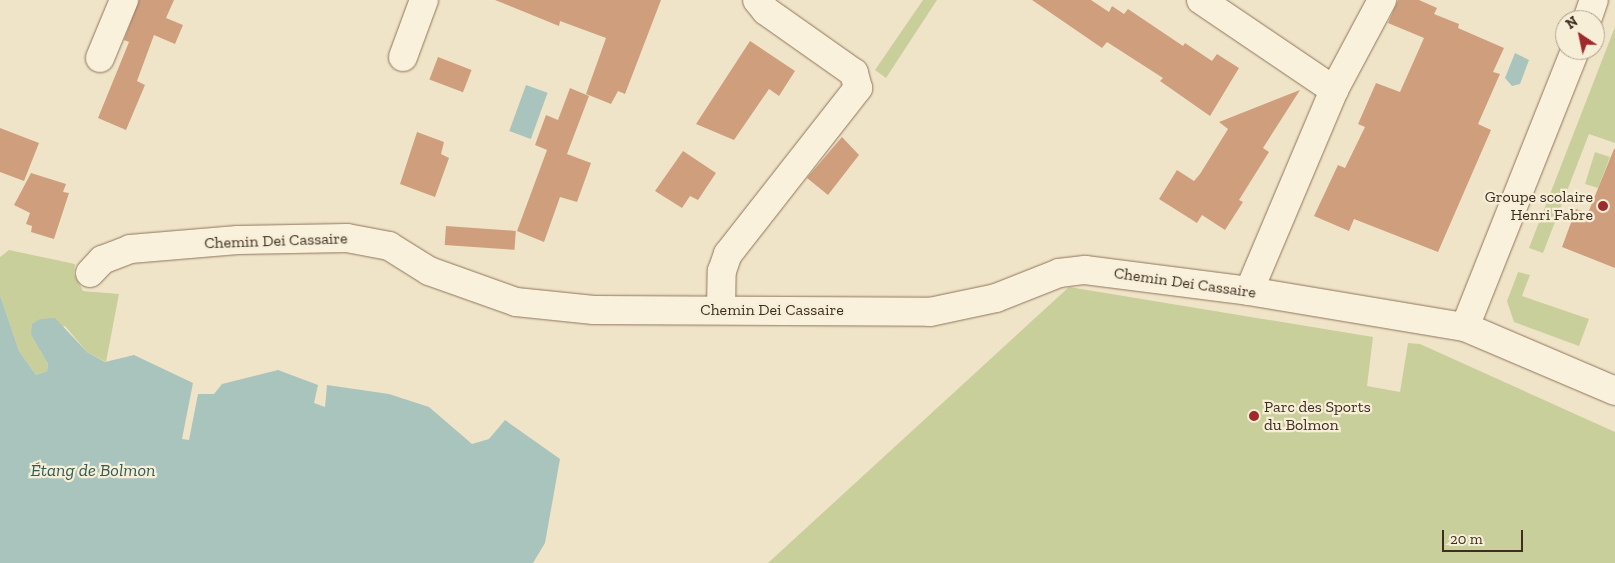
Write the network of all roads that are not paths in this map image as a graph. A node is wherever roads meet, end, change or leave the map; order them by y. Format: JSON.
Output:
{"nodes":[{"id":1,"x":124,"y":0,"type":"edge"},
{"id":2,"x":424,"y":0,"type":"edge"},
{"id":3,"x":757,"y":0,"type":"edge"},
{"id":4,"x":1201,"y":0,"type":"edge"},
{"id":5,"x":1382,"y":0,"type":"edge"},
{"id":6,"x":404,"y":57,"type":"dead end"},
{"id":7,"x":100,"y":58,"type":"dead end"},
{"id":8,"x":1571,"y":60,"type":"edge"},
{"id":9,"x":1334,"y":90,"type":"junction"},
{"id":10,"x":90,"y":273,"type":"dead end"},
{"id":11,"x":1249,"y":292,"type":"junction"},
{"id":12,"x":721,"y":310,"type":"junction"},
{"id":13,"x":1464,"y":327,"type":"junction"},
{"id":14,"x":1615,"y":391,"type":"edge"}],
"edges":[{"from":1,"to":7,"type":"street"},
{"from":2,"to":6,"type":"street"},
{"from":3,"to":12,"type":"street"},
{"from":4,"to":9,"type":"street"},
{"from":5,"to":9,"type":"street"},
{"from":8,"to":13,"type":"street"},
{"from":9,"to":11,"type":"street"},
{"from":10,"to":12,"type":"street","name":"Chemin Dei Cassaire"},
{"from":11,"to":12,"type":"street","name":"Chemin Dei Cassaire"},
{"from":11,"to":13,"type":"street","name":"Chemin Dei Cassaire"},
{"from":13,"to":14,"type":"street","name":"Chemin Dei Cassaire"}]}
